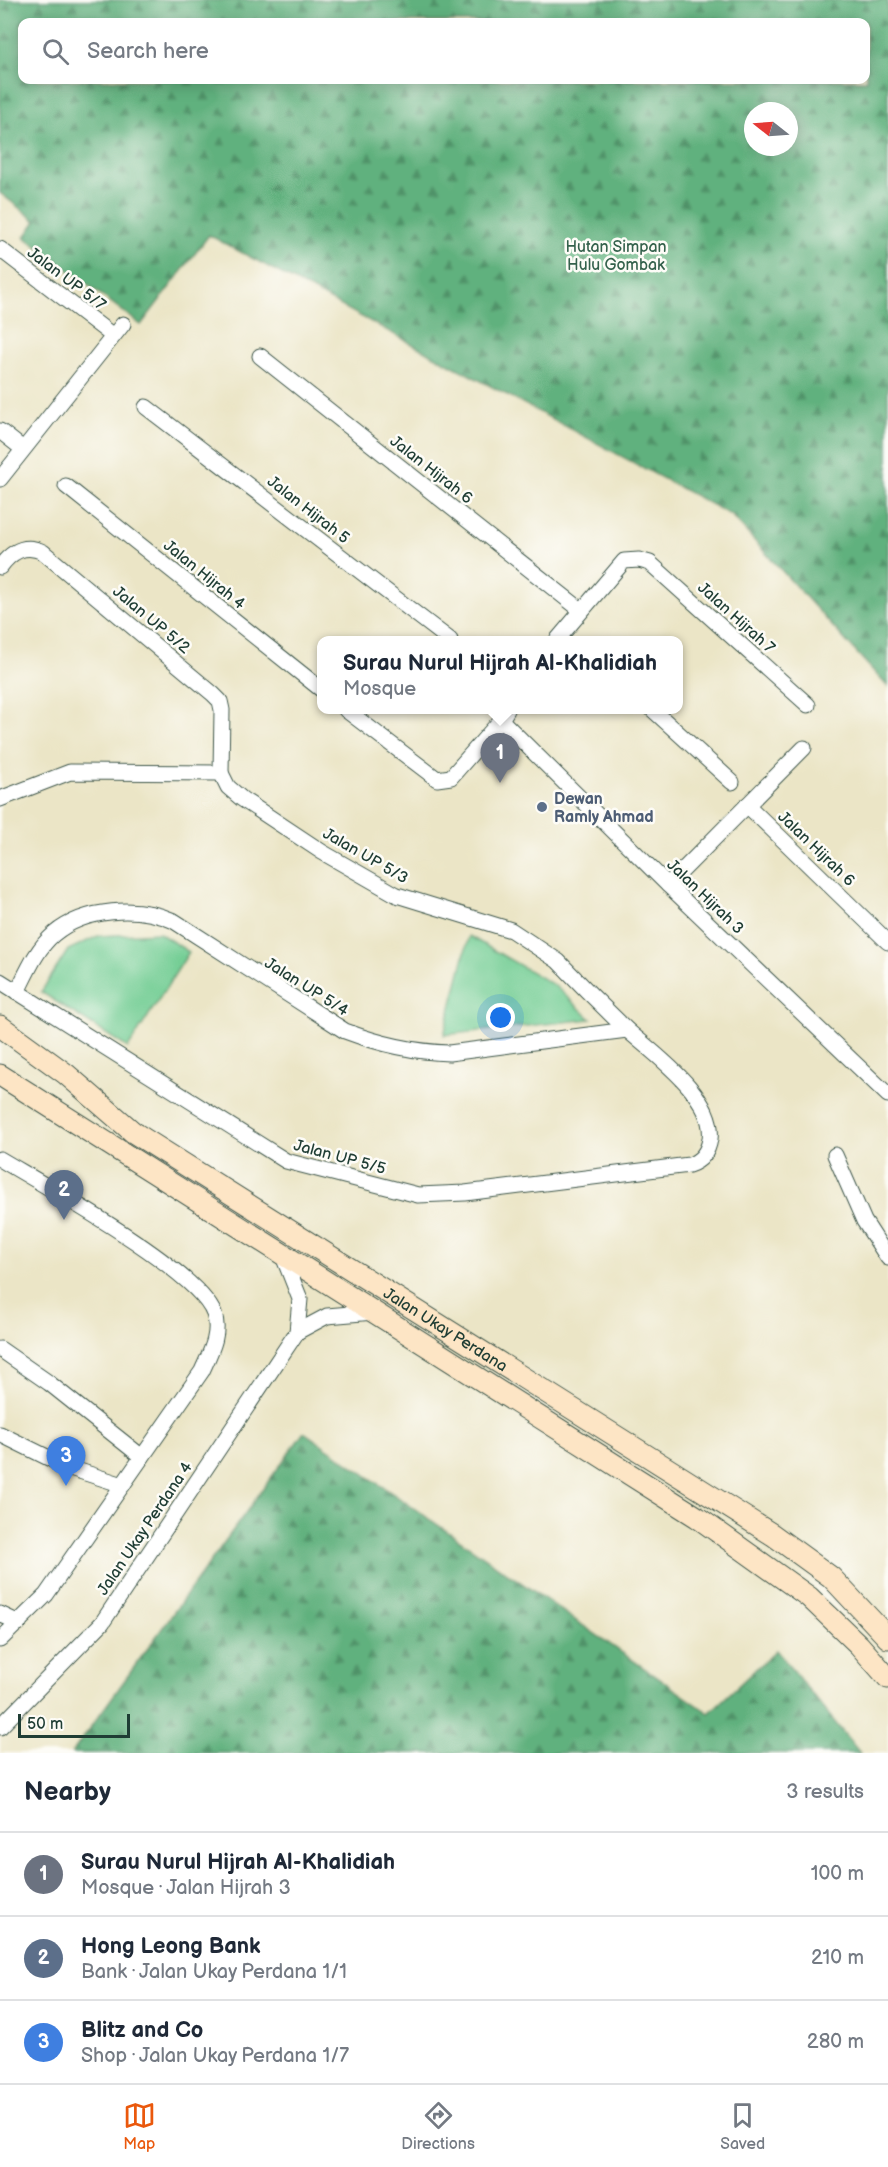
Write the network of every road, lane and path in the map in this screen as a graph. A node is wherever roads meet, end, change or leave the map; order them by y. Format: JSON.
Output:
{"nodes":[{"id":1,"x":0,"y":249,"type":"edge"},
{"id":2,"x":260,"y":356,"type":"dead end"},
{"id":3,"x":146,"y":407,"type":"dead end"},
{"id":4,"x":0,"y":431,"type":"edge"},
{"id":5,"x":23,"y":449,"type":"junction"},
{"id":6,"x":0,"y":479,"type":"edge"},
{"id":7,"x":66,"y":486,"type":"dead end"},
{"id":8,"x":0,"y":567,"type":"edge"},
{"id":9,"x":581,"y":610,"type":"junction"},
{"id":10,"x":561,"y":635,"type":"edge"},
{"id":11,"x":445,"y":636,"type":"edge"},
{"id":12,"x":317,"y":687,"type":"edge"},
{"id":13,"x":808,"y":705,"type":"dead end"},
{"id":14,"x":351,"y":714,"type":"edge"},
{"id":15,"x":656,"y":714,"type":"edge"},
{"id":16,"x":504,"y":715,"type":"edge"},
{"id":17,"x":804,"y":748,"type":"dead end"},
{"id":18,"x":221,"y":773,"type":"junction"},
{"id":19,"x":732,"y":782,"type":"dead end"},
{"id":20,"x":0,"y":800,"type":"edge"},
{"id":21,"x":747,"y":805,"type":"junction"},
{"id":22,"x":668,"y":885,"type":"junction"},
{"id":23,"x":888,"y":942,"type":"edge"},
{"id":24,"x":0,"y":981,"type":"edge"},
{"id":25,"x":16,"y":992,"type":"junction"},
{"id":26,"x":0,"y":1026,"type":"edge"},
{"id":27,"x":627,"y":1030,"type":"junction"},
{"id":28,"x":0,"y":1075,"type":"edge"},
{"id":29,"x":888,"y":1095,"type":"edge"},
{"id":30,"x":709,"y":1145,"type":"joint"},
{"id":31,"x":835,"y":1155,"type":"dead end"},
{"id":32,"x":0,"y":1159,"type":"edge"},
{"id":33,"x":885,"y":1249,"type":"edge"},
{"id":34,"x":281,"y":1253,"type":"junction"},
{"id":35,"x":374,"y":1312,"type":"junction"},
{"id":36,"x":297,"y":1332,"type":"junction"},
{"id":37,"x":0,"y":1349,"type":"edge"},
{"id":38,"x":0,"y":1434,"type":"edge"},
{"id":39,"x":142,"y":1457,"type":"junction"},
{"id":40,"x":123,"y":1485,"type":"junction"},
{"id":41,"x":0,"y":1614,"type":"edge"},
{"id":42,"x":19,"y":1623,"type":"junction"},
{"id":43,"x":888,"y":1638,"type":"edge"},
{"id":44,"x":0,"y":1640,"type":"edge"},
{"id":45,"x":888,"y":1678,"type":"edge"},
{"id":46,"x":0,"y":1727,"type":"edge"}],
"edges":[{"from":1,"to":5,"type":"street","name":"Jalan UP 5/7"},
{"from":2,"to":9,"type":"street","name":"Jalan Hijrah 6"},
{"from":3,"to":11,"type":"street","name":"Jalan Hijrah 5"},
{"from":4,"to":5,"type":"street"},
{"from":5,"to":6,"type":"street"},
{"from":7,"to":12,"type":"street","name":"Jalan Hijrah 4"},
{"from":8,"to":18,"type":"street","name":"Jalan UP 5/2"},
{"from":9,"to":10,"type":"street"},
{"from":9,"to":13,"type":"street","name":"Jalan Hijrah 7"},
{"from":14,"to":16,"type":"street","name":"Jalan Hijrah 3"},
{"from":15,"to":19,"type":"street"},
{"from":16,"to":22,"type":"street","name":"Jalan Hijrah 3"},
{"from":17,"to":21,"type":"street"},
{"from":18,"to":20,"type":"street"},
{"from":18,"to":27,"type":"street","name":"Jalan UP 5/3"},
{"from":21,"to":22,"type":"street"},
{"from":21,"to":23,"type":"street","name":"Jalan Hijrah 6"},
{"from":22,"to":29,"type":"street","name":"Jalan Hijrah 3"},
{"from":24,"to":25,"type":"street","name":"Jalan UP 5/5"},
{"from":25,"to":27,"type":"street","name":"Jalan UP 5/4"},
{"from":25,"to":30,"type":"street","name":"Jalan UP 5/5"},
{"from":26,"to":43,"type":"street","name":"Jalan Ukay Perdana"},
{"from":27,"to":30,"type":"street","name":"Jalan UP 5/3"},
{"from":28,"to":34,"type":"street","name":"Jalan Ukay Perdana"},
{"from":31,"to":33,"type":"street"},
{"from":32,"to":39,"type":"street"},
{"from":34,"to":35,"type":"street","name":"Jalan Ukay Perdana"},
{"from":34,"to":36,"type":"street","name":"Jalan Ukay Perdana 4"},
{"from":35,"to":36,"type":"street","name":"Jalan Ukay Perdana 4"},
{"from":35,"to":45,"type":"street","name":"Jalan Ukay Perdana"},
{"from":36,"to":46,"type":"street","name":"Jalan Ukay Perdana 4"},
{"from":37,"to":39,"type":"street"},
{"from":38,"to":40,"type":"street"},
{"from":39,"to":40,"type":"street"},
{"from":40,"to":42,"type":"street"},
{"from":41,"to":42,"type":"street"},
{"from":42,"to":44,"type":"street"}]}
